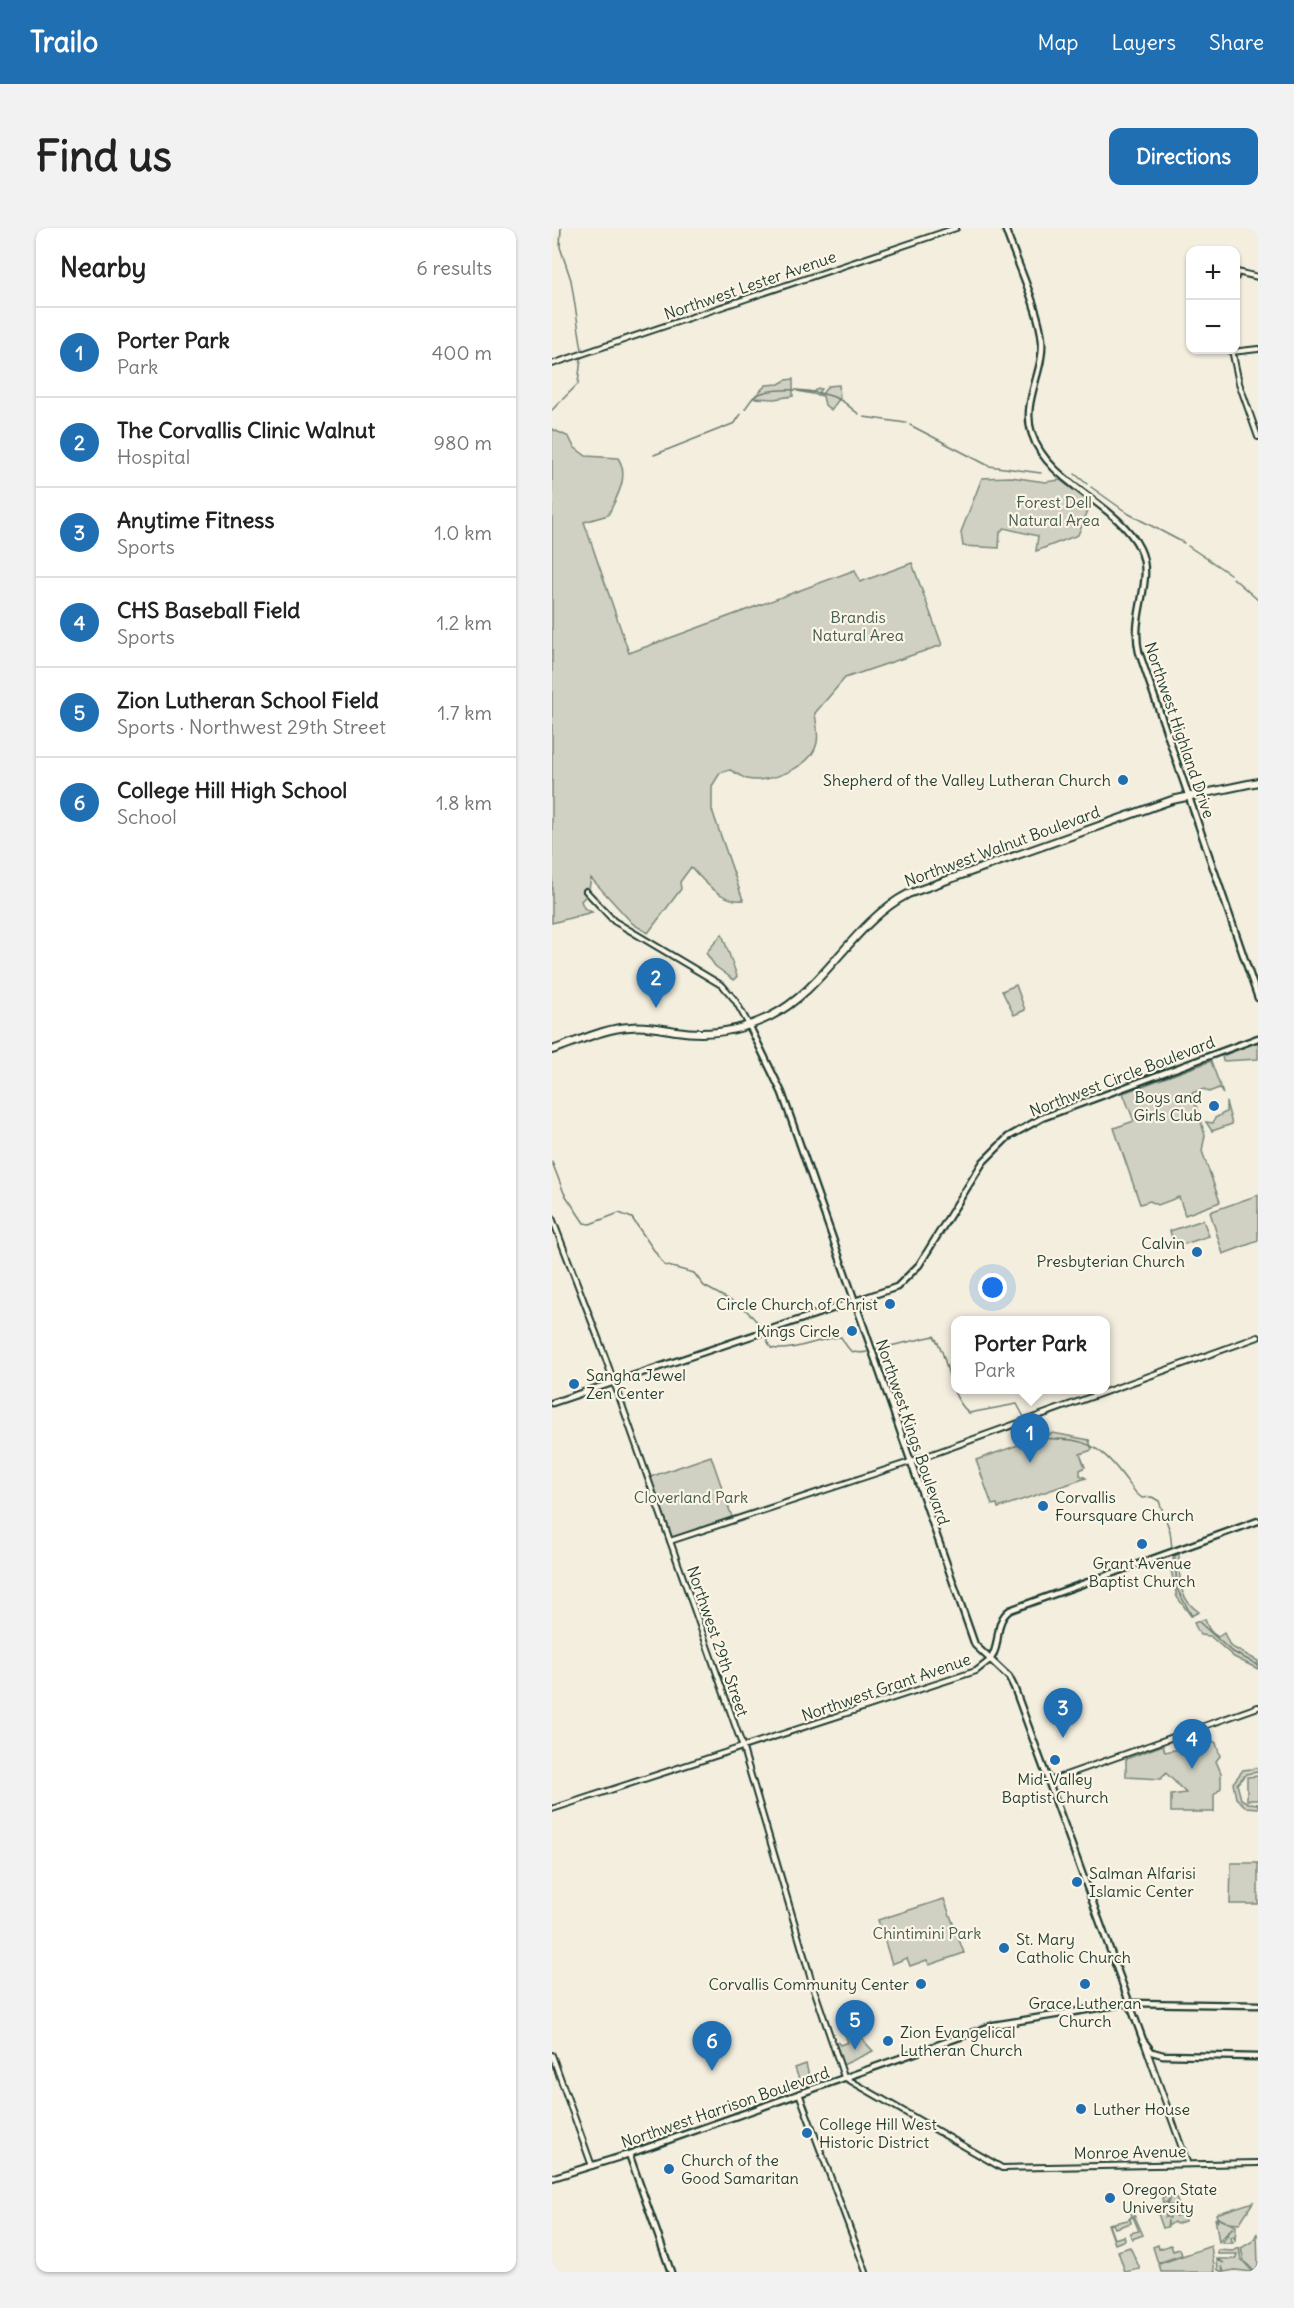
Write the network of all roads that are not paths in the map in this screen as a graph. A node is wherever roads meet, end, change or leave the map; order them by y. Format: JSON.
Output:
{"nodes":[{"id":1,"x":956,"y":228,"type":"edge"},
{"id":2,"x":1005,"y":228,"type":"edge"},
{"id":3,"x":1240,"y":273,"type":"edge"},
{"id":4,"x":1258,"y":277,"type":"edge"},
{"id":5,"x":1258,"y":349,"type":"edge"},
{"id":6,"x":1240,"y":350,"type":"edge"},
{"id":7,"x":1233,"y":354,"type":"edge"},
{"id":8,"x":552,"y":364,"type":"edge"},
{"id":9,"x":1258,"y":437,"type":"edge"},
{"id":10,"x":1258,"y":782,"type":"edge"},
{"id":11,"x":1188,"y":795,"type":"junction"},
{"id":12,"x":586,"y":891,"type":"dead end"},
{"id":13,"x":1258,"y":998,"type":"edge"},
{"id":14,"x":749,"y":1025,"type":"junction"},
{"id":15,"x":1258,"y":1038,"type":"edge"},
{"id":16,"x":552,"y":1050,"type":"edge"},
{"id":17,"x":552,"y":1218,"type":"edge"},
{"id":18,"x":855,"y":1303,"type":"junction"},
{"id":19,"x":1258,"y":1337,"type":"edge"},
{"id":20,"x":614,"y":1382,"type":"junction"},
{"id":21,"x":1110,"y":1390,"type":"edge"},
{"id":22,"x":1099,"y":1394,"type":"edge"},
{"id":23,"x":552,"y":1402,"type":"edge"},
{"id":24,"x":910,"y":1462,"type":"junction"},
{"id":25,"x":1258,"y":1521,"type":"edge"},
{"id":26,"x":670,"y":1541,"type":"junction"},
{"id":27,"x":990,"y":1660,"type":"junction"},
{"id":28,"x":1258,"y":1707,"type":"edge"},
{"id":29,"x":754,"y":1744,"type":"junction"},
{"id":30,"x":742,"y":1748,"type":"junction"},
{"id":31,"x":753,"y":1752,"type":"dead end"},
{"id":32,"x":1048,"y":1781,"type":"junction"},
{"id":33,"x":552,"y":1809,"type":"edge"},
{"id":34,"x":1129,"y":2003,"type":"junction"},
{"id":35,"x":1258,"y":2005,"type":"edge"},
{"id":36,"x":1150,"y":2054,"type":"junction"},
{"id":37,"x":552,"y":2055,"type":"edge"},
{"id":38,"x":1258,"y":2057,"type":"edge"},
{"id":39,"x":844,"y":2078,"type":"junction"},
{"id":40,"x":799,"y":2093,"type":"junction"},
{"id":41,"x":629,"y":2154,"type":"junction"},
{"id":42,"x":1187,"y":2163,"type":"junction"},
{"id":43,"x":1258,"y":2163,"type":"edge"},
{"id":44,"x":592,"y":2166,"type":"junction"},
{"id":45,"x":552,"y":2178,"type":"edge"},
{"id":46,"x":671,"y":2272,"type":"edge"},
{"id":47,"x":866,"y":2272,"type":"edge"}],
"edges":[{"from":1,"to":8,"type":"street","name":"Northwest Lester Avenue"},
{"from":2,"to":11,"type":"main road","name":"Northwest Highland Drive"},
{"from":3,"to":4,"type":"street"},
{"from":5,"to":6,"type":"street"},
{"from":7,"to":9,"type":"street"},
{"from":10,"to":11,"type":"main road","name":"Northwest Walnut Boulevard"},
{"from":11,"to":13,"type":"main road","name":"Northwest Highland Drive"},
{"from":11,"to":14,"type":"main road","name":"Northwest Walnut Boulevard"},
{"from":12,"to":14,"type":"street","name":"Northwest Kings Boulevard"},
{"from":14,"to":16,"type":"main road","name":"Northwest Walnut Boulevard"},
{"from":14,"to":18,"type":"main road","name":"Northwest Kings Boulevard"},
{"from":15,"to":18,"type":"main road","name":"Northwest Circle Boulevard"},
{"from":17,"to":20,"type":"street","name":"Northwest 29th Street"},
{"from":18,"to":20,"type":"main road","name":"Northwest Circle Boulevard"},
{"from":18,"to":24,"type":"main road","name":"Northwest Kings Boulevard"},
{"from":19,"to":21,"type":"street"},
{"from":20,"to":23,"type":"main road","name":"Northwest Circle Boulevard"},
{"from":20,"to":26,"type":"street","name":"Northwest 29th Street"},
{"from":22,"to":24,"type":"street"},
{"from":24,"to":26,"type":"street"},
{"from":24,"to":27,"type":"main road","name":"Northwest Kings Boulevard"},
{"from":25,"to":27,"type":"main road","name":"Northwest Grant Avenue"},
{"from":26,"to":30,"type":"street","name":"Northwest 29th Street"},
{"from":27,"to":29,"type":"street","name":"Northwest Grant Avenue"},
{"from":27,"to":32,"type":"main road","name":"Northwest Kings Boulevard"},
{"from":28,"to":32,"type":"street"},
{"from":29,"to":30,"type":"street","name":"Northwest Grant Avenue"},
{"from":29,"to":31,"type":"street"},
{"from":30,"to":33,"type":"street","name":"Northwest Grant Avenue"},
{"from":30,"to":39,"type":"street","name":"Northwest 29th Street"},
{"from":32,"to":34,"type":"main road","name":"Northwest Kings Boulevard"},
{"from":34,"to":35,"type":"main road","name":"Northwest Harrison Boulevard"},
{"from":34,"to":36,"type":"main road","name":"Northwest Kings Boulevard"},
{"from":34,"to":39,"type":"main road","name":"Northwest Harrison Boulevard"},
{"from":36,"to":38,"type":"main road"},
{"from":36,"to":42,"type":"street","name":"Northwest Kings Boulevard"},
{"from":37,"to":44,"type":"street"},
{"from":39,"to":40,"type":"main road","name":"Northwest Harrison Boulevard"},
{"from":39,"to":42,"type":"street","name":"Monroe Avenue"},
{"from":40,"to":41,"type":"main road","name":"Northwest Harrison Boulevard"},
{"from":40,"to":47,"type":"street"},
{"from":41,"to":44,"type":"main road","name":"Northwest Harrison Boulevard"},
{"from":41,"to":46,"type":"main road"},
{"from":42,"to":43,"type":"street","name":"Monroe Avenue"},
{"from":44,"to":45,"type":"main road","name":"Northwest Harrison Boulevard"}]}
